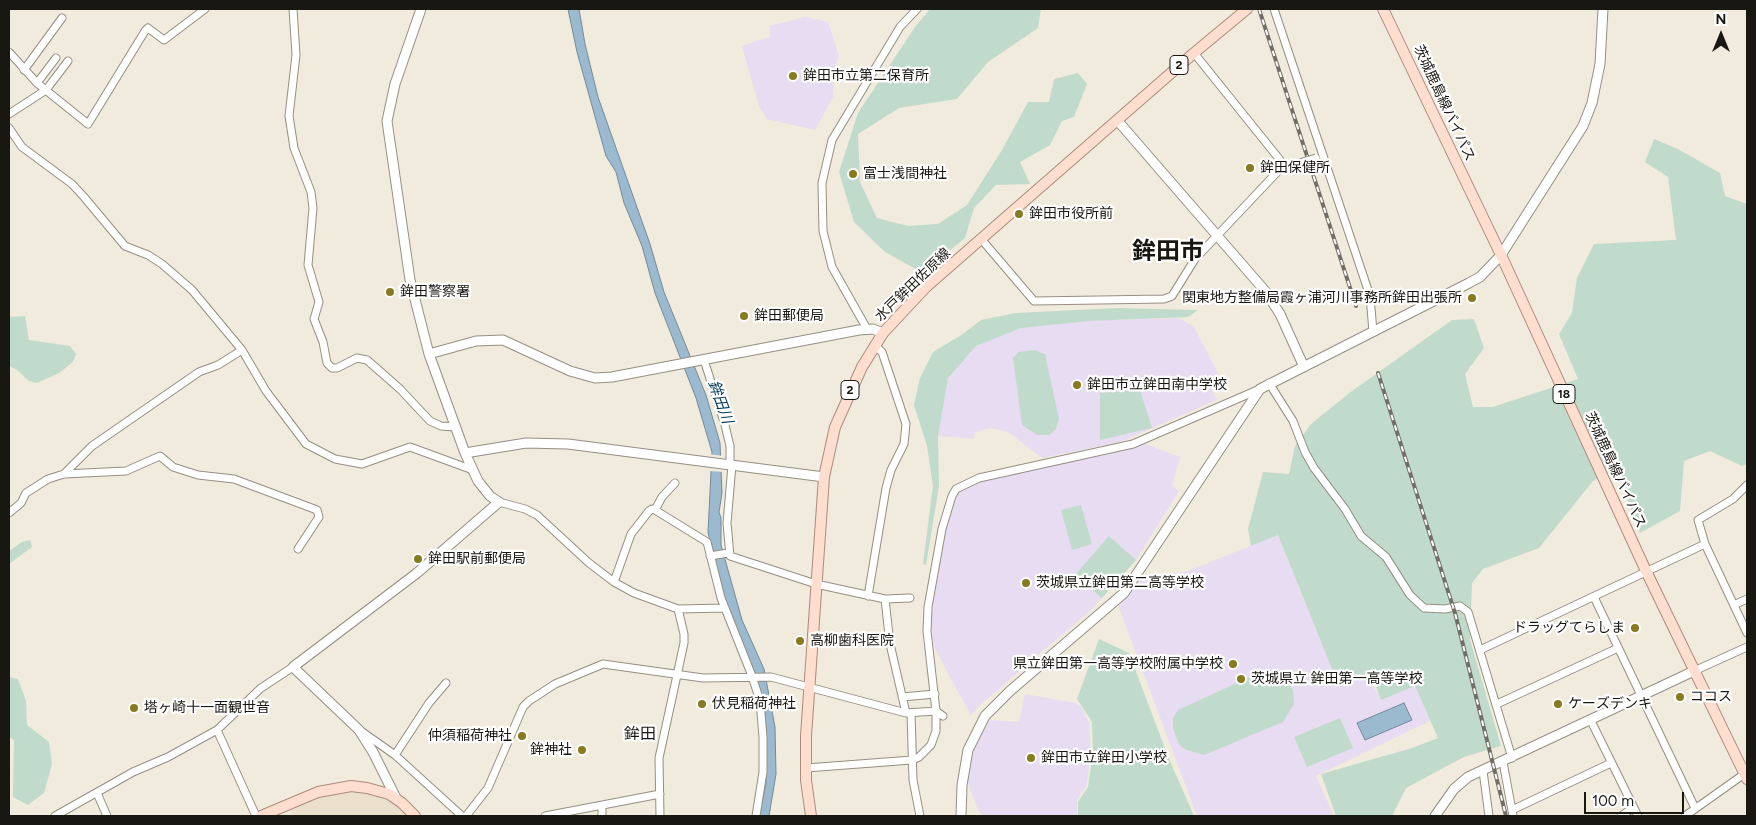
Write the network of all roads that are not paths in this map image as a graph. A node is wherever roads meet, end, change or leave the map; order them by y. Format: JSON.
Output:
{"nodes":[{"id":1,"x":205,"y":9,"type":"edge"},
{"id":2,"x":293,"y":9,"type":"edge"},
{"id":3,"x":421,"y":9,"type":"edge"},
{"id":4,"x":917,"y":9,"type":"edge"},
{"id":5,"x":1274,"y":9,"type":"edge"},
{"id":6,"x":1383,"y":9,"type":"edge"},
{"id":7,"x":1603,"y":9,"type":"edge"},
{"id":8,"x":1245,"y":10,"type":"edge"},
{"id":9,"x":62,"y":18,"type":"dead end"},
{"id":10,"x":9,"y":52,"type":"edge"},
{"id":11,"x":1194,"y":53,"type":"junction"},
{"id":12,"x":56,"y":58,"type":"dead end"},
{"id":13,"x":68,"y":61,"type":"dead end"},
{"id":14,"x":24,"y":70,"type":"junction"},
{"id":15,"x":37,"y":83,"type":"junction"},
{"id":16,"x":46,"y":90,"type":"junction"},
{"id":17,"x":9,"y":114,"type":"edge"},
{"id":18,"x":1117,"y":120,"type":"junction"},
{"id":19,"x":9,"y":128,"type":"edge"},
{"id":20,"x":1324,"y":155,"type":"junction"},
{"id":21,"x":1282,"y":167,"type":"junction"},
{"id":22,"x":1217,"y":236,"type":"junction"},
{"id":23,"x":982,"y":240,"type":"junction"},
{"id":24,"x":1501,"y":255,"type":"junction"},
{"id":25,"x":867,"y":329,"type":"junction"},
{"id":26,"x":883,"y":332,"type":"junction"},
{"id":27,"x":1373,"y":332,"type":"junction"},
{"id":28,"x":874,"y":345,"type":"junction"},
{"id":29,"x":242,"y":350,"type":"junction"},
{"id":30,"x":429,"y":354,"type":"junction"},
{"id":31,"x":703,"y":361,"type":"junction"},
{"id":32,"x":1304,"y":368,"type":"junction"},
{"id":33,"x":1269,"y":383,"type":"junction"},
{"id":34,"x":1260,"y":389,"type":"junction"},
{"id":35,"x":455,"y":427,"type":"junction"},
{"id":36,"x":465,"y":453,"type":"junction"},
{"id":37,"x":730,"y":465,"type":"junction"},
{"id":38,"x":472,"y":470,"type":"junction"},
{"id":39,"x":64,"y":474,"type":"junction"},
{"id":40,"x":824,"y":477,"type":"junction"},
{"id":41,"x":675,"y":484,"type":"dead end"},
{"id":42,"x":1747,"y":485,"type":"edge"},
{"id":43,"x":499,"y":502,"type":"junction"},
{"id":44,"x":655,"y":510,"type":"junction"},
{"id":45,"x":9,"y":512,"type":"edge"},
{"id":46,"x":1705,"y":544,"type":"junction"},
{"id":47,"x":298,"y":549,"type":"dead end"},
{"id":48,"x":728,"y":553,"type":"junction"},
{"id":49,"x":711,"y":556,"type":"junction"},
{"id":50,"x":1646,"y":571,"type":"junction"},
{"id":51,"x":614,"y":582,"type":"junction"},
{"id":52,"x":816,"y":584,"type":"junction"},
{"id":53,"x":868,"y":596,"type":"junction"},
{"id":54,"x":1594,"y":597,"type":"junction"},
{"id":55,"x":910,"y":598,"type":"dead end"},
{"id":56,"x":1747,"y":599,"type":"edge"},
{"id":57,"x":885,"y":600,"type":"junction"},
{"id":58,"x":1734,"y":605,"type":"junction"},
{"id":59,"x":678,"y":608,"type":"junction"},
{"id":60,"x":725,"y":608,"type":"junction"},
{"id":61,"x":1747,"y":633,"type":"edge"},
{"id":62,"x":1747,"y":647,"type":"edge"},
{"id":63,"x":1618,"y":648,"type":"junction"},
{"id":64,"x":1480,"y":650,"type":"junction"},
{"id":65,"x":293,"y":667,"type":"junction"},
{"id":66,"x":1694,"y":672,"type":"junction"},
{"id":67,"x":677,"y":676,"type":"junction"},
{"id":68,"x":753,"y":676,"type":"junction"},
{"id":69,"x":446,"y":683,"type":"dead end"},
{"id":70,"x":810,"y":688,"type":"junction"},
{"id":71,"x":935,"y":694,"type":"junction"},
{"id":72,"x":902,"y":697,"type":"junction"},
{"id":73,"x":1640,"y":697,"type":"junction"},
{"id":74,"x":1496,"y":704,"type":"junction"},
{"id":75,"x":936,"y":711,"type":"junction"},
{"id":76,"x":908,"y":713,"type":"junction"},
{"id":77,"x":943,"y":716,"type":"dead end"},
{"id":78,"x":1591,"y":721,"type":"junction"},
{"id":79,"x":217,"y":730,"type":"junction"},
{"id":80,"x":358,"y":730,"type":"junction"},
{"id":81,"x":395,"y":755,"type":"junction"},
{"id":82,"x":1512,"y":758,"type":"junction"},
{"id":83,"x":912,"y":760,"type":"junction"},
{"id":84,"x":1503,"y":762,"type":"junction"},
{"id":85,"x":1612,"y":763,"type":"junction"},
{"id":86,"x":806,"y":768,"type":"junction"},
{"id":87,"x":1483,"y":771,"type":"junction"},
{"id":88,"x":1746,"y":775,"type":"edge"},
{"id":89,"x":97,"y":793,"type":"junction"},
{"id":90,"x":660,"y":794,"type":"junction"},
{"id":91,"x":396,"y":798,"type":"junction"},
{"id":92,"x":602,"y":805,"type":"junction"},
{"id":93,"x":1634,"y":808,"type":"junction"},
{"id":94,"x":1695,"y":808,"type":"junction"},
{"id":95,"x":1513,"y":813,"type":"edge"},
{"id":96,"x":55,"y":816,"type":"edge"},
{"id":97,"x":107,"y":816,"type":"edge"},
{"id":98,"x":256,"y":816,"type":"edge"},
{"id":99,"x":261,"y":816,"type":"edge"},
{"id":100,"x":415,"y":816,"type":"edge"},
{"id":101,"x":462,"y":816,"type":"edge"},
{"id":102,"x":466,"y":816,"type":"edge"},
{"id":103,"x":545,"y":816,"type":"edge"},
{"id":104,"x":602,"y":816,"type":"edge"},
{"id":105,"x":660,"y":816,"type":"edge"},
{"id":106,"x":756,"y":816,"type":"edge"},
{"id":107,"x":810,"y":816,"type":"edge"},
{"id":108,"x":920,"y":816,"type":"edge"},
{"id":109,"x":961,"y":816,"type":"edge"},
{"id":110,"x":1435,"y":816,"type":"edge"},
{"id":111,"x":1489,"y":816,"type":"edge"},
{"id":112,"x":1620,"y":816,"type":"edge"},
{"id":113,"x":1638,"y":816,"type":"edge"},
{"id":114,"x":1685,"y":816,"type":"edge"}],
"edges":[{"from":1,"to":16,"type":"street"},
{"from":2,"to":35,"type":"street"},
{"from":3,"to":30,"type":"street"},
{"from":4,"to":25,"type":"street"},
{"from":5,"to":20,"type":"street"},
{"from":6,"to":24,"type":"main road","name":"茨城鹿島線バイパス","number":"18"},
{"from":7,"to":24,"type":"street"},
{"from":8,"to":11,"type":"main road","name":"水戸鉾田佐原線","number":"2"},
{"from":9,"to":14,"type":"street"},
{"from":10,"to":14,"type":"street"},
{"from":11,"to":18,"type":"main road","name":"水戸鉾田佐原線","number":"2"},
{"from":11,"to":21,"type":"street"},
{"from":12,"to":15,"type":"street"},
{"from":13,"to":16,"type":"street"},
{"from":14,"to":15,"type":"street"},
{"from":15,"to":16,"type":"street"},
{"from":16,"to":17,"type":"street"},
{"from":18,"to":22,"type":"street"},
{"from":18,"to":23,"type":"main road","name":"水戸鉾田佐原線","number":"2"},
{"from":19,"to":29,"type":"street"},
{"from":20,"to":21,"type":"street","bridge":true},
{"from":20,"to":27,"type":"street"},
{"from":21,"to":22,"type":"street"},
{"from":22,"to":23,"type":"street"},
{"from":22,"to":32,"type":"street"},
{"from":23,"to":26,"type":"main road","name":"水戸鉾田佐原線","number":"2"},
{"from":24,"to":27,"type":"street"},
{"from":24,"to":50,"type":"main road","name":"茨城鹿島線バイパス","number":"18"},
{"from":25,"to":26,"type":"street"},
{"from":25,"to":31,"type":"street"},
{"from":26,"to":28,"type":"main road","name":"水戸鉾田佐原線","number":"2"},
{"from":27,"to":32,"type":"street"},
{"from":28,"to":40,"type":"main road","name":"水戸鉾田佐原線","number":"2"},
{"from":28,"to":53,"type":"street"},
{"from":29,"to":38,"type":"street"},
{"from":29,"to":39,"type":"street"},
{"from":30,"to":31,"type":"street"},
{"from":30,"to":35,"type":"street"},
{"from":31,"to":37,"type":"street"},
{"from":32,"to":33,"type":"street"},
{"from":33,"to":34,"type":"street"},
{"from":33,"to":64,"type":"street"},
{"from":34,"to":71,"type":"street"},
{"from":34,"to":109,"type":"street"},
{"from":35,"to":36,"type":"street"},
{"from":36,"to":37,"type":"street"},
{"from":36,"to":38,"type":"street"},
{"from":37,"to":40,"type":"street"},
{"from":37,"to":48,"type":"street"},
{"from":38,"to":43,"type":"street"},
{"from":39,"to":45,"type":"street"},
{"from":39,"to":47,"type":"street"},
{"from":40,"to":52,"type":"main road","name":"水戸鉾田佐原線","number":"2"},
{"from":41,"to":44,"type":"street"},
{"from":42,"to":46,"type":"street"},
{"from":43,"to":51,"type":"street"},
{"from":43,"to":65,"type":"street"},
{"from":44,"to":49,"type":"street"},
{"from":44,"to":51,"type":"street"},
{"from":46,"to":50,"type":"street"},
{"from":46,"to":58,"type":"street"},
{"from":48,"to":49,"type":"street"},
{"from":48,"to":52,"type":"street"},
{"from":49,"to":60,"type":"street"},
{"from":50,"to":54,"type":"street"},
{"from":50,"to":66,"type":"main road","name":"茨城鹿島線バイパス","number":"18"},
{"from":51,"to":59,"type":"street"},
{"from":52,"to":53,"type":"street"},
{"from":52,"to":70,"type":"main road","name":"水戸鉾田佐原線","number":"2"},
{"from":53,"to":57,"type":"street"},
{"from":54,"to":63,"type":"street"},
{"from":54,"to":64,"type":"street"},
{"from":55,"to":57,"type":"street"},
{"from":56,"to":58,"type":"street"},
{"from":57,"to":72,"type":"street"},
{"from":58,"to":61,"type":"street"},
{"from":59,"to":60,"type":"street"},
{"from":59,"to":67,"type":"street"},
{"from":60,"to":68,"type":"street"},
{"from":62,"to":66,"type":"street"},
{"from":63,"to":73,"type":"street"},
{"from":63,"to":74,"type":"street"},
{"from":64,"to":74,"type":"street"},
{"from":65,"to":79,"type":"street"},
{"from":65,"to":80,"type":"street"},
{"from":66,"to":73,"type":"street"},
{"from":66,"to":88,"type":"main road","name":"茨城鹿島線バイパス","number":"18"},
{"from":67,"to":68,"type":"street"},
{"from":67,"to":90,"type":"street"},
{"from":67,"to":102,"type":"street"},
{"from":68,"to":70,"type":"street"},
{"from":68,"to":106,"type":"street"},
{"from":69,"to":81,"type":"street"},
{"from":70,"to":76,"type":"street"},
{"from":70,"to":86,"type":"main road","name":"水戸鉾田佐原線","number":"2"},
{"from":71,"to":72,"type":"street"},
{"from":71,"to":75,"type":"street"},
{"from":72,"to":76,"type":"street"},
{"from":73,"to":78,"type":"street"},
{"from":73,"to":94,"type":"street"},
{"from":74,"to":82,"type":"street"},
{"from":75,"to":76,"type":"street"},
{"from":75,"to":77,"type":"street"},
{"from":75,"to":83,"type":"street"},
{"from":76,"to":83,"type":"street"},
{"from":78,"to":82,"type":"street"},
{"from":78,"to":85,"type":"street"},
{"from":79,"to":89,"type":"street"},
{"from":79,"to":98,"type":"street"},
{"from":80,"to":81,"type":"street"},
{"from":80,"to":91,"type":"street"},
{"from":81,"to":101,"type":"street"},
{"from":82,"to":84,"type":"street"},
{"from":83,"to":86,"type":"street"},
{"from":83,"to":108,"type":"street"},
{"from":84,"to":87,"type":"street"},
{"from":84,"to":95,"type":"street"},
{"from":85,"to":93,"type":"street"},
{"from":85,"to":95,"type":"street"},
{"from":86,"to":107,"type":"main road","name":"水戸鉾田佐原線","number":"2"},
{"from":87,"to":110,"type":"street"},
{"from":87,"to":111,"type":"street"},
{"from":88,"to":94,"type":"street"},
{"from":89,"to":96,"type":"street"},
{"from":89,"to":97,"type":"street"},
{"from":90,"to":92,"type":"street"},
{"from":90,"to":105,"type":"street"},
{"from":91,"to":99,"type":"main road"},
{"from":91,"to":100,"type":"main road"},
{"from":92,"to":103,"type":"street"},
{"from":92,"to":104,"type":"street"},
{"from":93,"to":112,"type":"street"},
{"from":93,"to":113,"type":"street"},
{"from":94,"to":114,"type":"street"}]}
